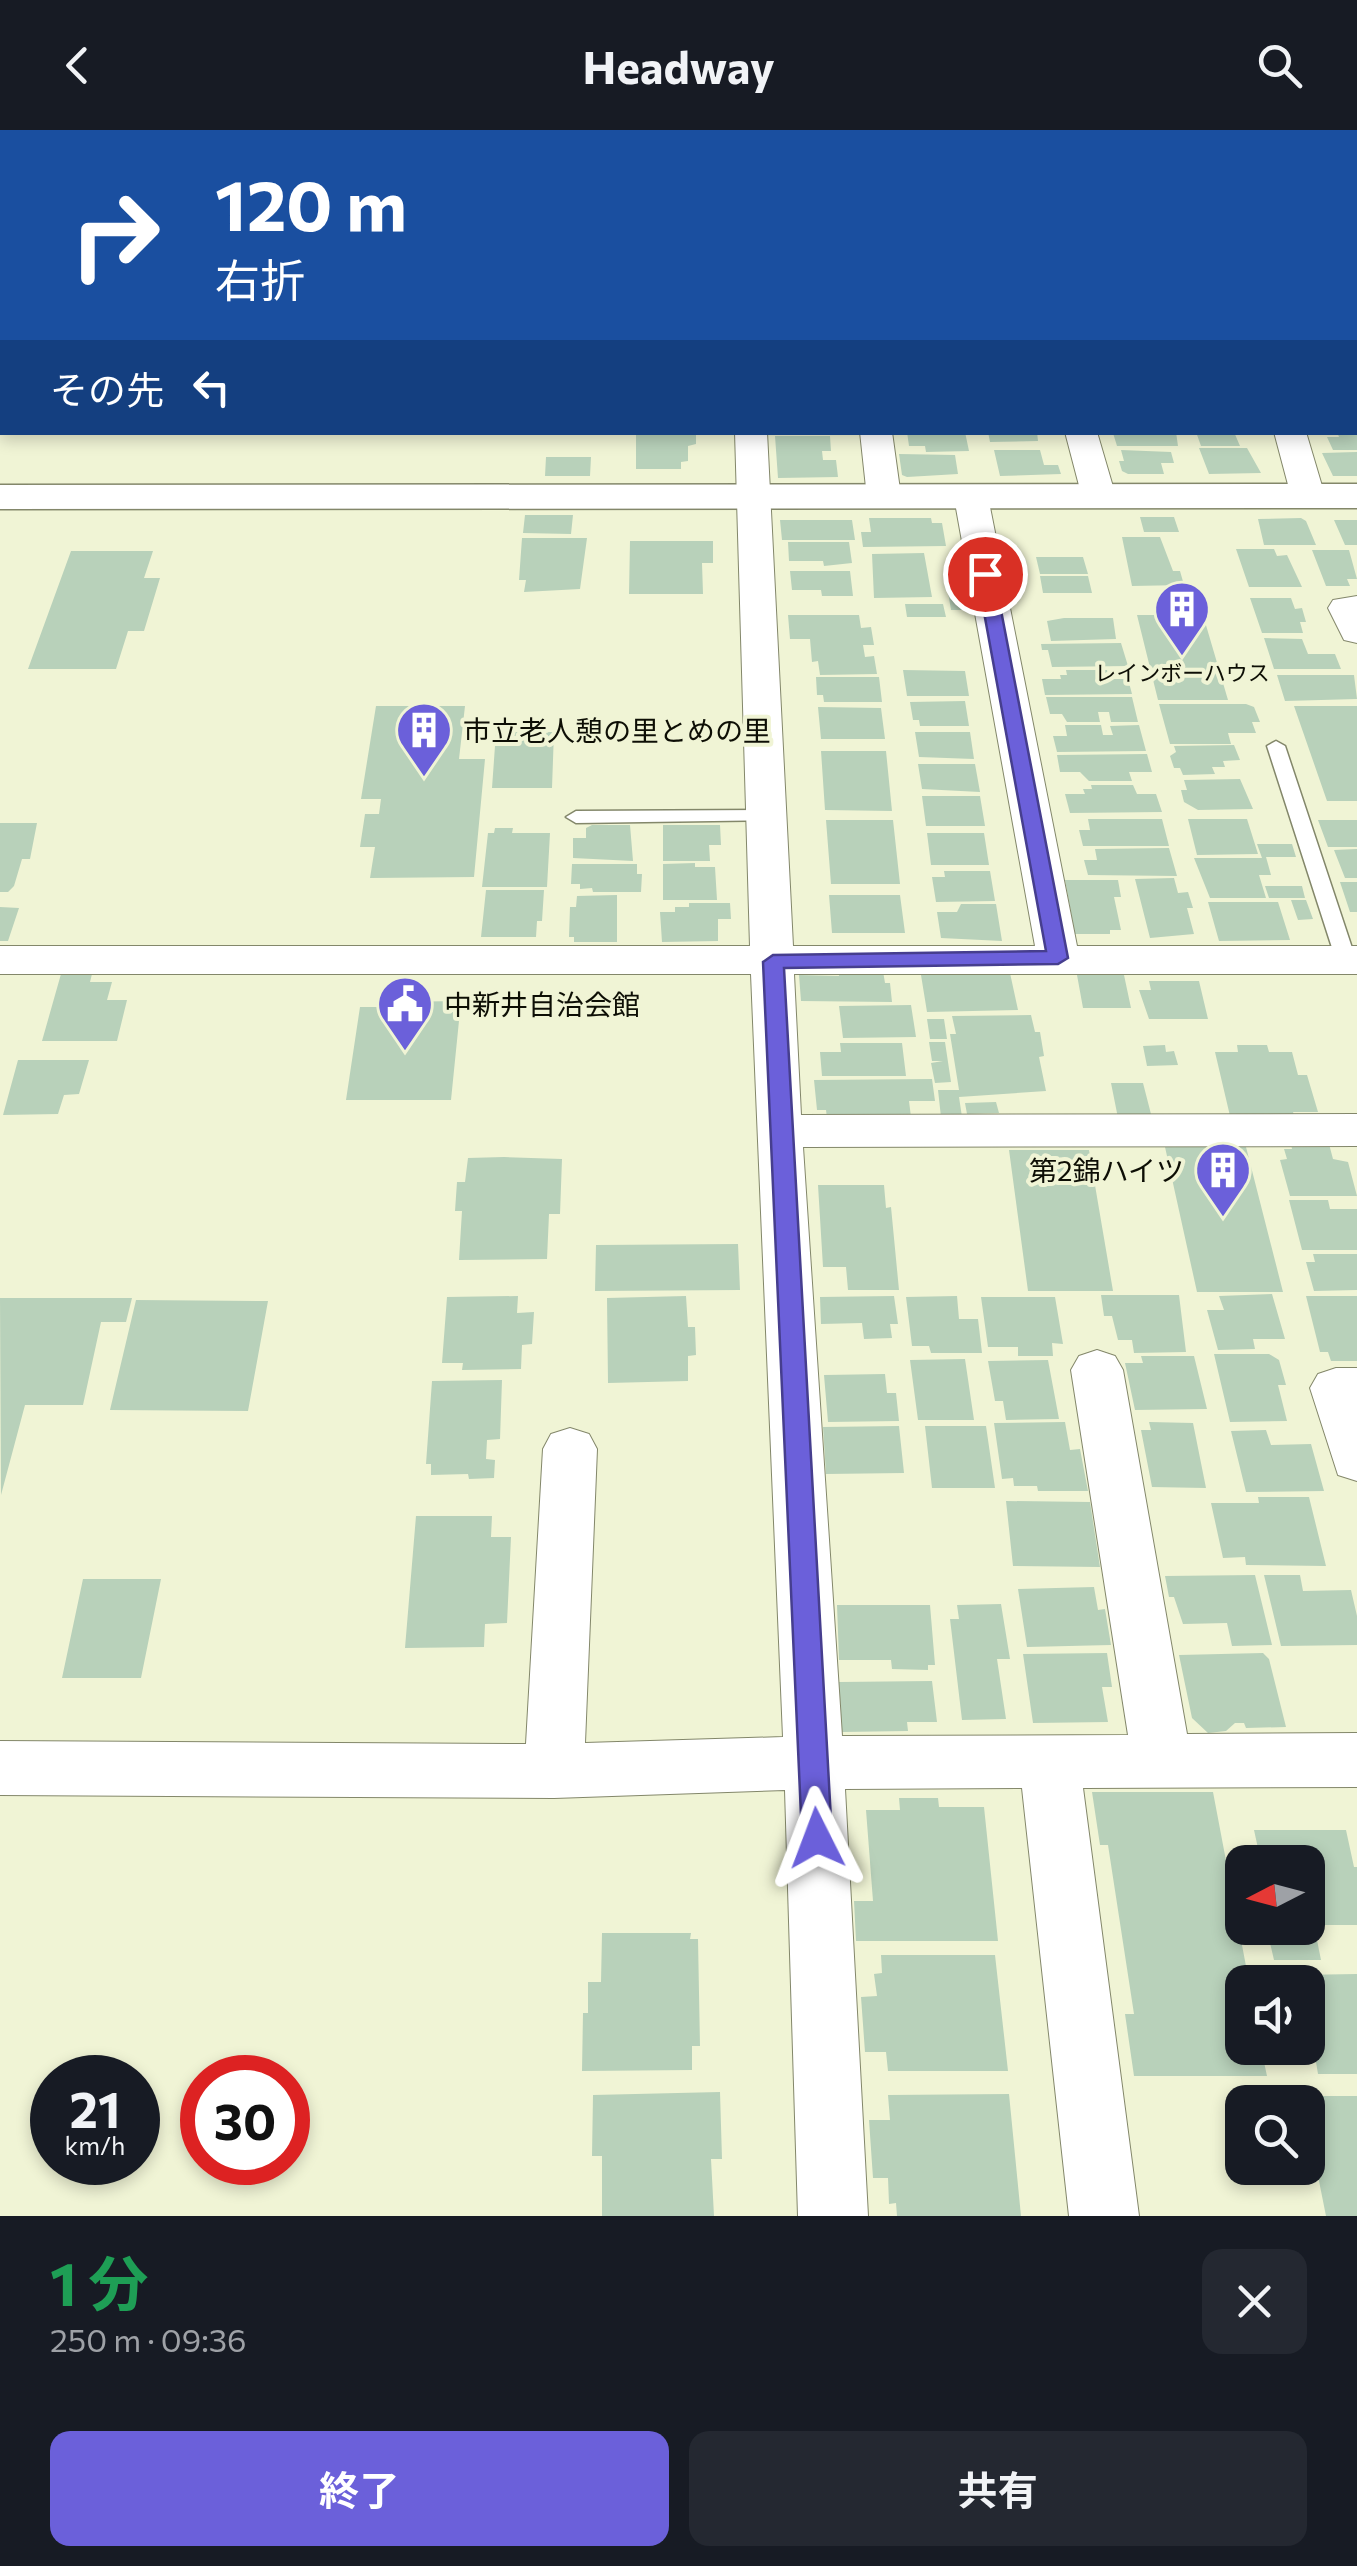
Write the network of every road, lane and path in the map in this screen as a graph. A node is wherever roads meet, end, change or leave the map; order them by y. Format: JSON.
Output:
{"nodes":[{"id":1,"x":751,"y":435,"type":"edge"},
{"id":2,"x":876,"y":435,"type":"edge"},
{"id":3,"x":1082,"y":435,"type":"edge"},
{"id":4,"x":1291,"y":435,"type":"edge"},
{"id":5,"x":1308,"y":496,"type":"junction"},
{"id":6,"x":1357,"y":496,"type":"edge"},
{"id":7,"x":0,"y":497,"type":"edge"},
{"id":8,"x":755,"y":497,"type":"junction"},
{"id":9,"x":884,"y":497,"type":"junction"},
{"id":10,"x":971,"y":497,"type":"junction"},
{"id":11,"x":1099,"y":497,"type":"junction"},
{"id":12,"x":1357,"y":607,"type":"edge"},
{"id":13,"x":1357,"y":632,"type":"edge"},
{"id":14,"x":1276,"y":746,"type":"dead end"},
{"id":15,"x":768,"y":816,"type":"junction"},
{"id":16,"x":576,"y":817,"type":"dead end"},
{"id":17,"x":1058,"y":958,"type":"junction"},
{"id":18,"x":0,"y":960,"type":"edge"},
{"id":19,"x":773,"y":962,"type":"junction"},
{"id":20,"x":1354,"y":970,"type":"edge"},
{"id":21,"x":1357,"y":1130,"type":"edge"},
{"id":22,"x":778,"y":1131,"type":"junction"},
{"id":23,"x":1097,"y":1370,"type":"dead end"},
{"id":24,"x":1357,"y":1388,"type":"edge"},
{"id":25,"x":570,"y":1448,"type":"dead end"},
{"id":26,"x":1357,"y":1460,"type":"edge"},
{"id":27,"x":1161,"y":1758,"type":"junction"},
{"id":28,"x":1049,"y":1760,"type":"junction"},
{"id":29,"x":1357,"y":1760,"type":"edge"},
{"id":30,"x":814,"y":1763,"type":"junction"},
{"id":31,"x":0,"y":1768,"type":"edge"},
{"id":32,"x":554,"y":1771,"type":"junction"},
{"id":33,"x":834,"y":2216,"type":"edge"},
{"id":34,"x":1104,"y":2216,"type":"edge"}],
"edges":[{"from":1,"to":8,"type":"street"},
{"from":2,"to":9,"type":"street"},
{"from":3,"to":11,"type":"street"},
{"from":4,"to":5,"type":"street"},
{"from":5,"to":6,"type":"street"},
{"from":5,"to":11,"type":"street"},
{"from":7,"to":8,"type":"street"},
{"from":8,"to":9,"type":"street"},
{"from":8,"to":15,"type":"street"},
{"from":9,"to":10,"type":"street"},
{"from":10,"to":11,"type":"street"},
{"from":10,"to":17,"type":"street"},
{"from":12,"to":13,"type":"street"},
{"from":14,"to":20,"type":"lane"},
{"from":15,"to":16,"type":"lane"},
{"from":15,"to":19,"type":"street"},
{"from":17,"to":19,"type":"street"},
{"from":17,"to":20,"type":"street"},
{"from":18,"to":19,"type":"street"},
{"from":19,"to":22,"type":"street"},
{"from":21,"to":22,"type":"street"},
{"from":22,"to":30,"type":"street"},
{"from":23,"to":27,"type":"street"},
{"from":24,"to":26,"type":"street"},
{"from":25,"to":32,"type":"street"},
{"from":27,"to":28,"type":"street"},
{"from":27,"to":29,"type":"street"},
{"from":28,"to":30,"type":"street"},
{"from":28,"to":34,"type":"street"},
{"from":30,"to":32,"type":"street"},
{"from":30,"to":33,"type":"street"},
{"from":31,"to":32,"type":"street"}]}
